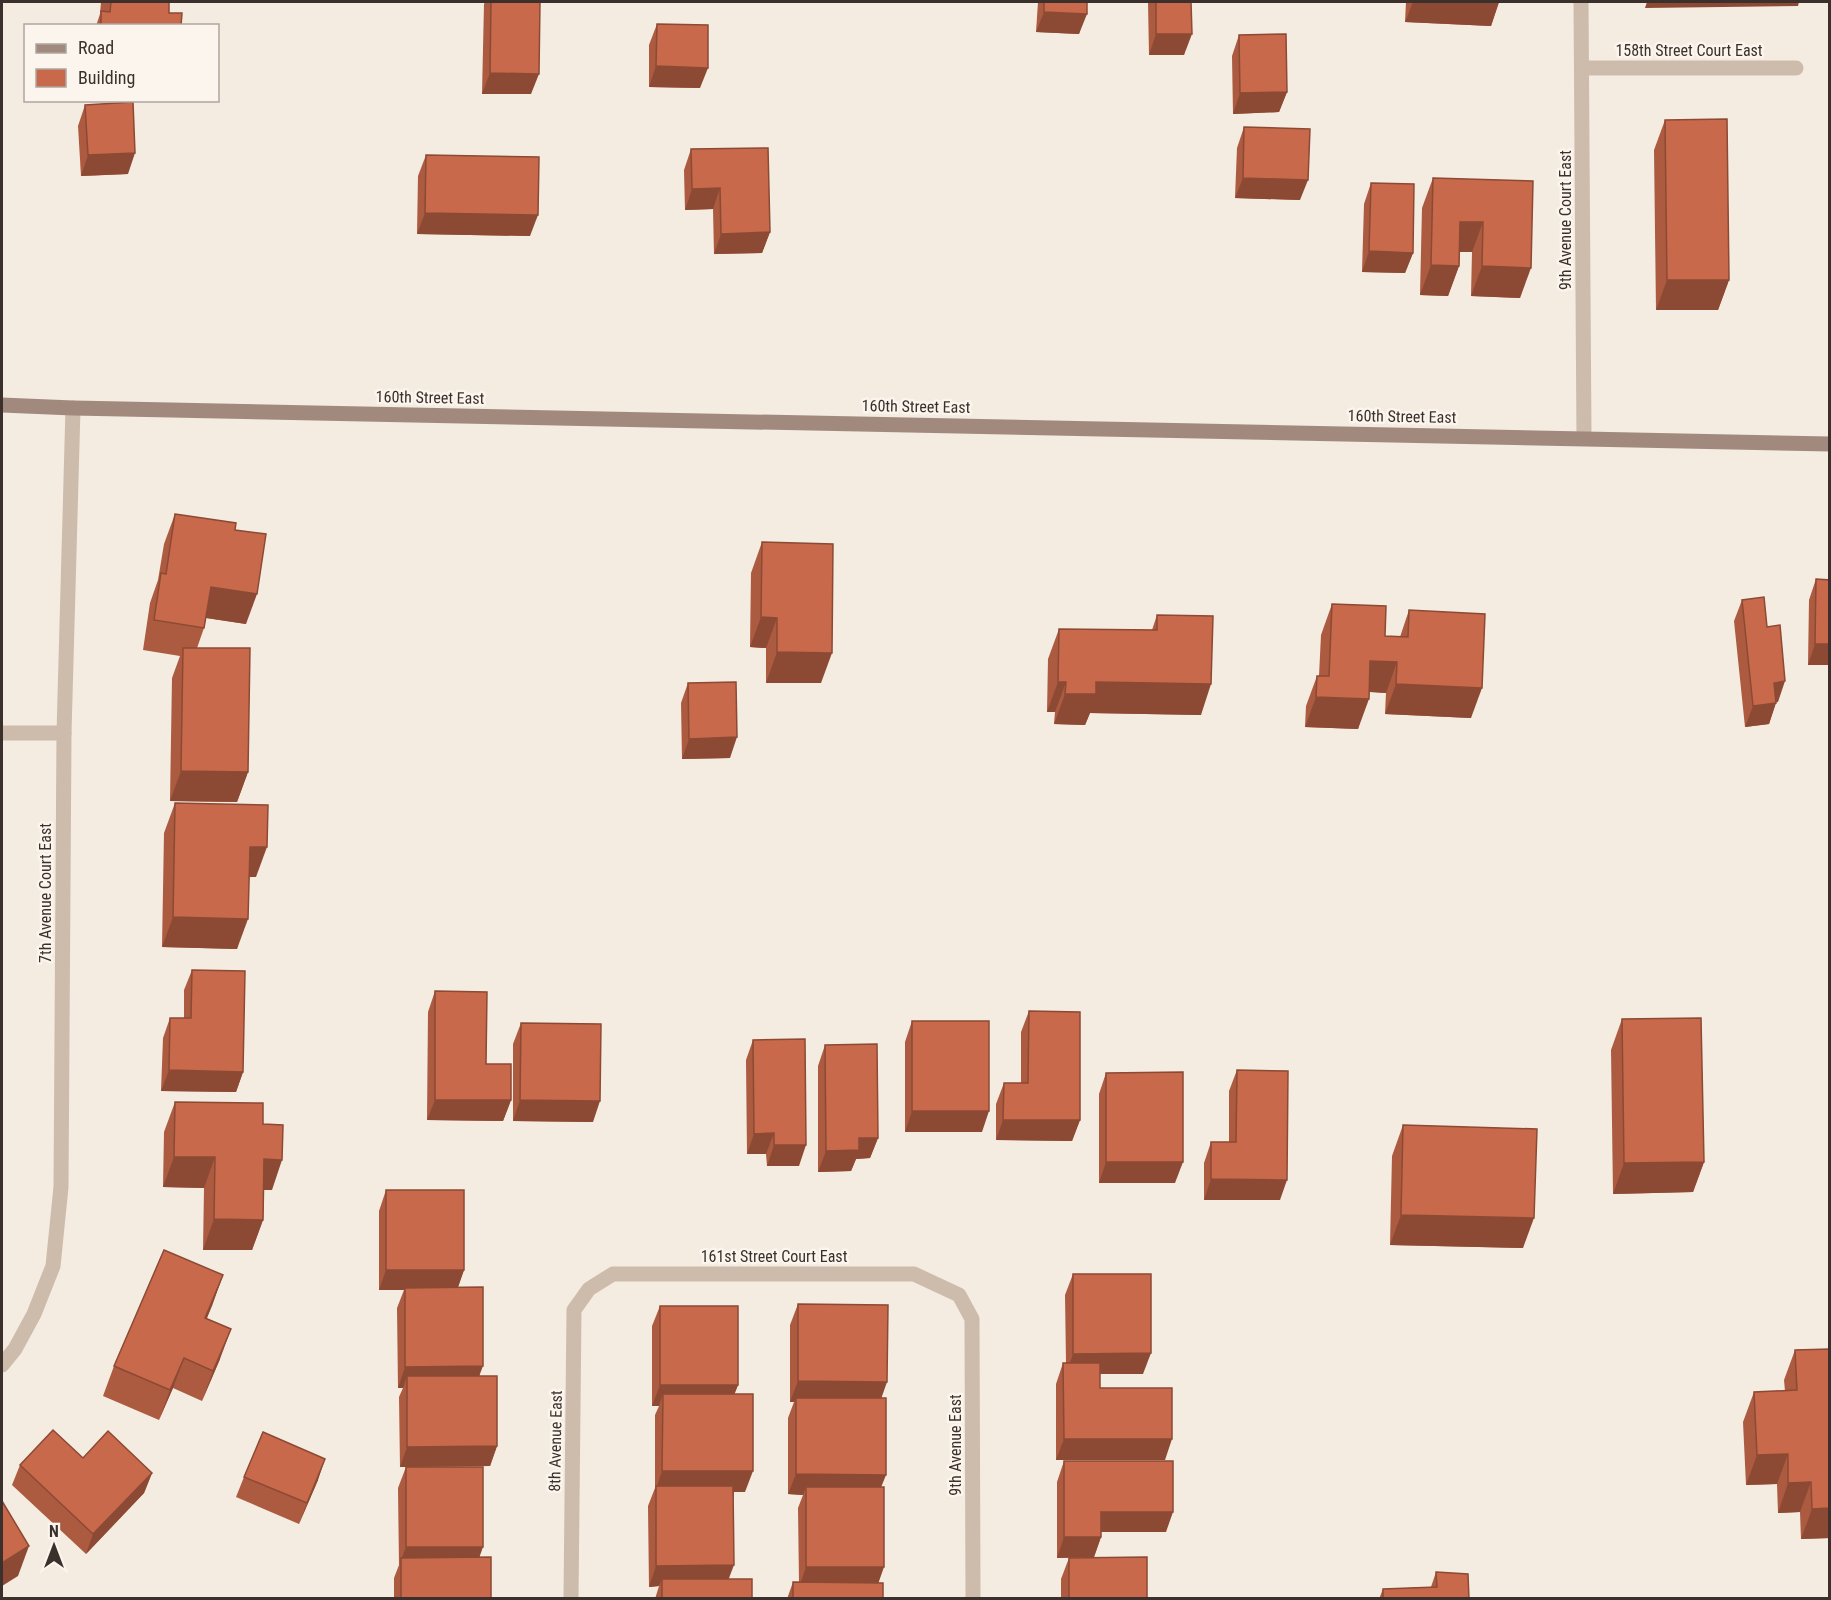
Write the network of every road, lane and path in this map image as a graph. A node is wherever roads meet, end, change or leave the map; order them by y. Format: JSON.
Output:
{"nodes":[{"id":1,"x":1581,"y":2,"type":"edge"},
{"id":2,"x":1582,"y":68,"type":"junction"},
{"id":3,"x":1796,"y":68,"type":"dead end"},
{"id":4,"x":2,"y":405,"type":"edge"},
{"id":5,"x":72,"y":408,"type":"junction"},
{"id":6,"x":1584,"y":438,"type":"junction"},
{"id":7,"x":1830,"y":444,"type":"edge"},
{"id":8,"x":2,"y":732,"type":"edge"},
{"id":9,"x":64,"y":733,"type":"junction"},
{"id":10,"x":589,"y":1289,"type":"joint"},
{"id":11,"x":959,"y":1295,"type":"joint"},
{"id":12,"x":2,"y":1365,"type":"edge"},
{"id":13,"x":571,"y":1599,"type":"edge"},
{"id":14,"x":973,"y":1599,"type":"edge"}],
"edges":[{"from":1,"to":2,"type":"street","name":"9th Avenue Court East"},
{"from":2,"to":3,"type":"street","name":"158th Street Court East"},
{"from":2,"to":6,"type":"street","name":"9th Avenue Court East"},
{"from":4,"to":5,"type":"street","name":"160th Street East"},
{"from":5,"to":6,"type":"street","name":"160th Street East"},
{"from":5,"to":9,"type":"street","name":"7th Avenue Court East"},
{"from":6,"to":7,"type":"street","name":"160th Street East"},
{"from":8,"to":9,"type":"street"},
{"from":9,"to":12,"type":"street","name":"7th Avenue Court East"},
{"from":10,"to":11,"type":"street","name":"161st Street Court East"},
{"from":10,"to":13,"type":"street","name":"8th Avenue East"},
{"from":11,"to":14,"type":"street","name":"9th Avenue East"}]}
